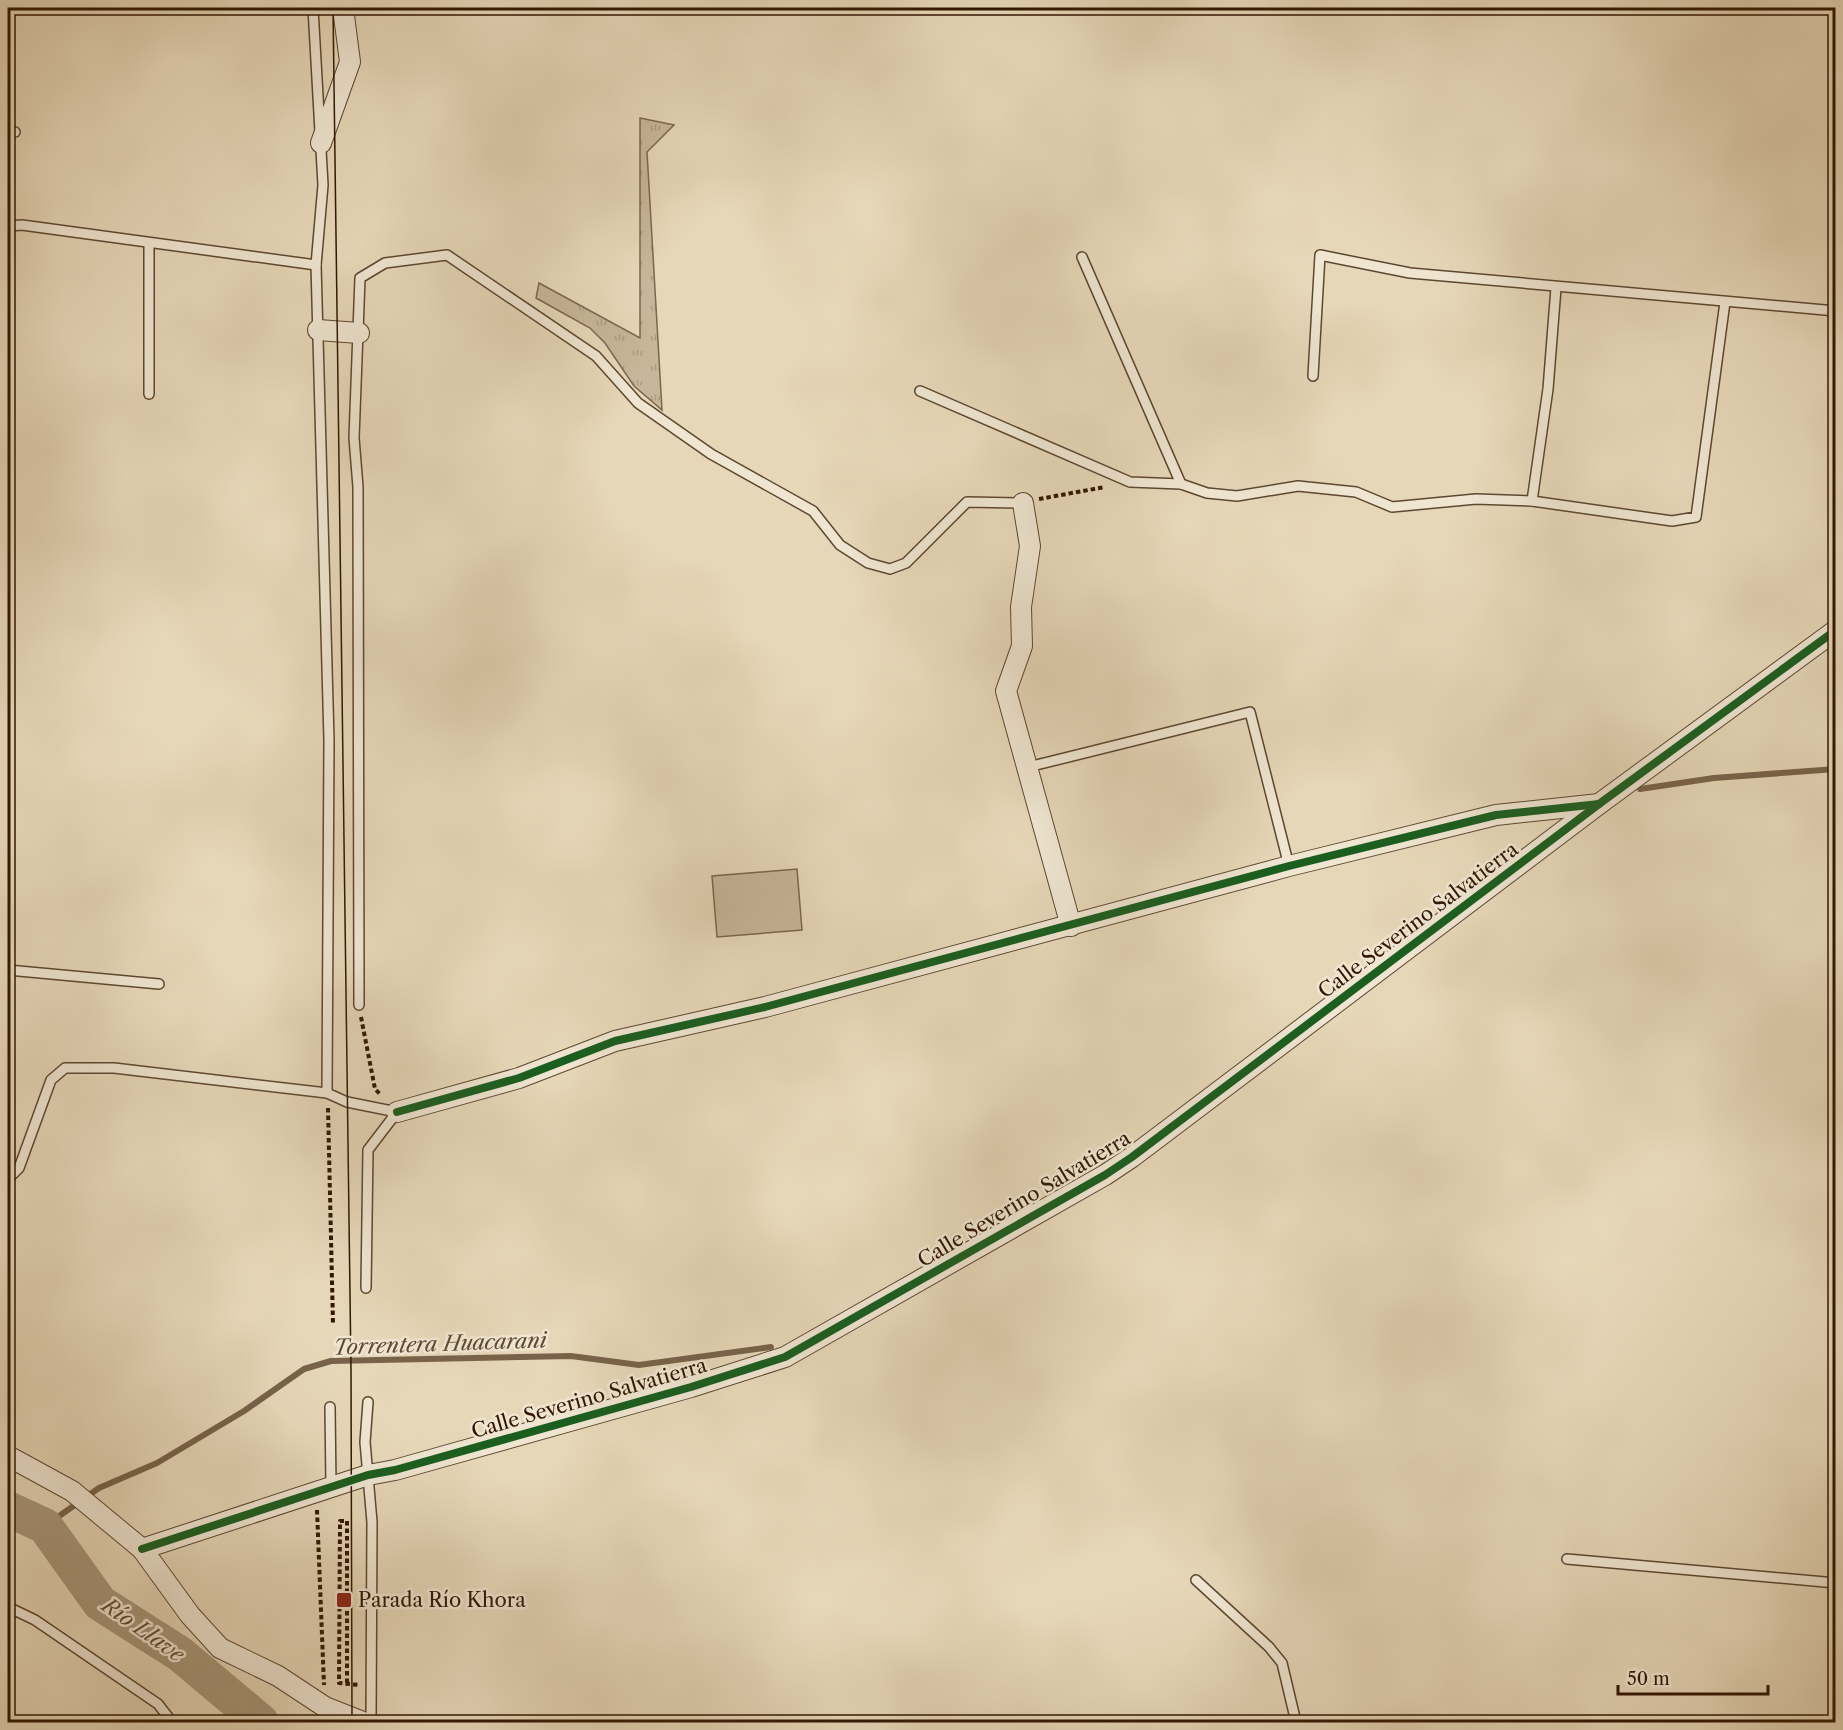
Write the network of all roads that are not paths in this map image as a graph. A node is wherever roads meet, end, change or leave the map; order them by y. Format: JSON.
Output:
{"nodes":[{"id":1,"x":313,"y":8,"type":"edge"},
{"id":2,"x":343,"y":8,"type":"edge"},
{"id":3,"x":321,"y":143,"type":"junction"},
{"id":4,"x":8,"y":226,"type":"edge"},
{"id":5,"x":149,"y":243,"type":"junction"},
{"id":6,"x":1082,"y":257,"type":"dead end"},
{"id":7,"x":316,"y":265,"type":"junction"},
{"id":8,"x":1556,"y":288,"type":"junction"},
{"id":9,"x":1725,"y":302,"type":"junction"},
{"id":10,"x":1836,"y":311,"type":"edge"},
{"id":11,"x":318,"y":330,"type":"junction"},
{"id":12,"x":359,"y":333,"type":"junction"},
{"id":13,"x":1313,"y":376,"type":"dead end"},
{"id":14,"x":920,"y":391,"type":"dead end"},
{"id":15,"x":149,"y":394,"type":"dead end"},
{"id":16,"x":1181,"y":484,"type":"junction"},
{"id":17,"x":1532,"y":501,"type":"junction"},
{"id":18,"x":1023,"y":502,"type":"joint"},
{"id":19,"x":1836,"y":630,"type":"edge"},
{"id":20,"x":1028,"y":766,"type":"junction"},
{"id":21,"x":1599,"y":804,"type":"junction"},
{"id":22,"x":1289,"y":867,"type":"junction"},
{"id":23,"x":1071,"y":926,"type":"junction"},
{"id":24,"x":8,"y":970,"type":"edge"},
{"id":25,"x":159,"y":984,"type":"dead end"},
{"id":26,"x":359,"y":1005,"type":"road end"},
{"id":27,"x":327,"y":1093,"type":"junction"},
{"id":28,"x":396,"y":1112,"type":"junction"},
{"id":29,"x":8,"y":1179,"type":"edge"},
{"id":30,"x":366,"y":1288,"type":"dead end"},
{"id":31,"x":368,"y":1402,"type":"dead end"},
{"id":32,"x":330,"y":1407,"type":"dead end"},
{"id":33,"x":8,"y":1456,"type":"edge"},
{"id":34,"x":368,"y":1475,"type":"junction"},
{"id":35,"x":324,"y":1489,"type":"junction"},
{"id":36,"x":142,"y":1549,"type":"junction"},
{"id":37,"x":1567,"y":1559,"type":"dead end"},
{"id":38,"x":1196,"y":1580,"type":"dead end"},
{"id":39,"x":1836,"y":1583,"type":"edge"},
{"id":40,"x":8,"y":1607,"type":"edge"},
{"id":41,"x":172,"y":1722,"type":"edge"},
{"id":42,"x":363,"y":1722,"type":"edge"},
{"id":43,"x":371,"y":1722,"type":"edge"},
{"id":44,"x":1296,"y":1722,"type":"edge"}],
"edges":[{"from":1,"to":3,"type":"lane"},
{"from":2,"to":3,"type":"street"},
{"from":3,"to":7,"type":"lane"},
{"from":4,"to":5,"type":"lane"},
{"from":5,"to":7,"type":"lane"},
{"from":5,"to":15,"type":"lane"},
{"from":6,"to":16,"type":"lane"},
{"from":7,"to":11,"type":"lane"},
{"from":8,"to":9,"type":"lane"},
{"from":8,"to":13,"type":"lane"},
{"from":8,"to":17,"type":"lane"},
{"from":9,"to":10,"type":"lane"},
{"from":9,"to":17,"type":"lane"},
{"from":11,"to":12,"type":"street"},
{"from":11,"to":27,"type":"lane"},
{"from":12,"to":18,"type":"lane"},
{"from":12,"to":26,"type":"lane"},
{"from":14,"to":16,"type":"lane"},
{"from":16,"to":17,"type":"lane"},
{"from":18,"to":20,"type":"street"},
{"from":19,"to":21,"type":"street","name":"Calle Severino Salvatierra"},
{"from":20,"to":22,"type":"lane"},
{"from":20,"to":23,"type":"street"},
{"from":21,"to":22,"type":"street"},
{"from":21,"to":34,"type":"street","name":"Calle Severino Salvatierra"},
{"from":22,"to":23,"type":"street"},
{"from":23,"to":28,"type":"street"},
{"from":24,"to":25,"type":"lane"},
{"from":27,"to":28,"type":"lane"},
{"from":27,"to":29,"type":"lane"},
{"from":28,"to":30,"type":"lane"},
{"from":31,"to":34,"type":"lane"},
{"from":32,"to":35,"type":"lane"},
{"from":33,"to":36,"type":"street"},
{"from":34,"to":35,"type":"street","name":"Calle Severino Salvatierra"},
{"from":34,"to":43,"type":"lane"},
{"from":35,"to":36,"type":"street","name":"Calle Severino Salvatierra"},
{"from":36,"to":42,"type":"street"},
{"from":37,"to":39,"type":"lane"},
{"from":38,"to":44,"type":"lane"},
{"from":40,"to":41,"type":"lane"}]}
